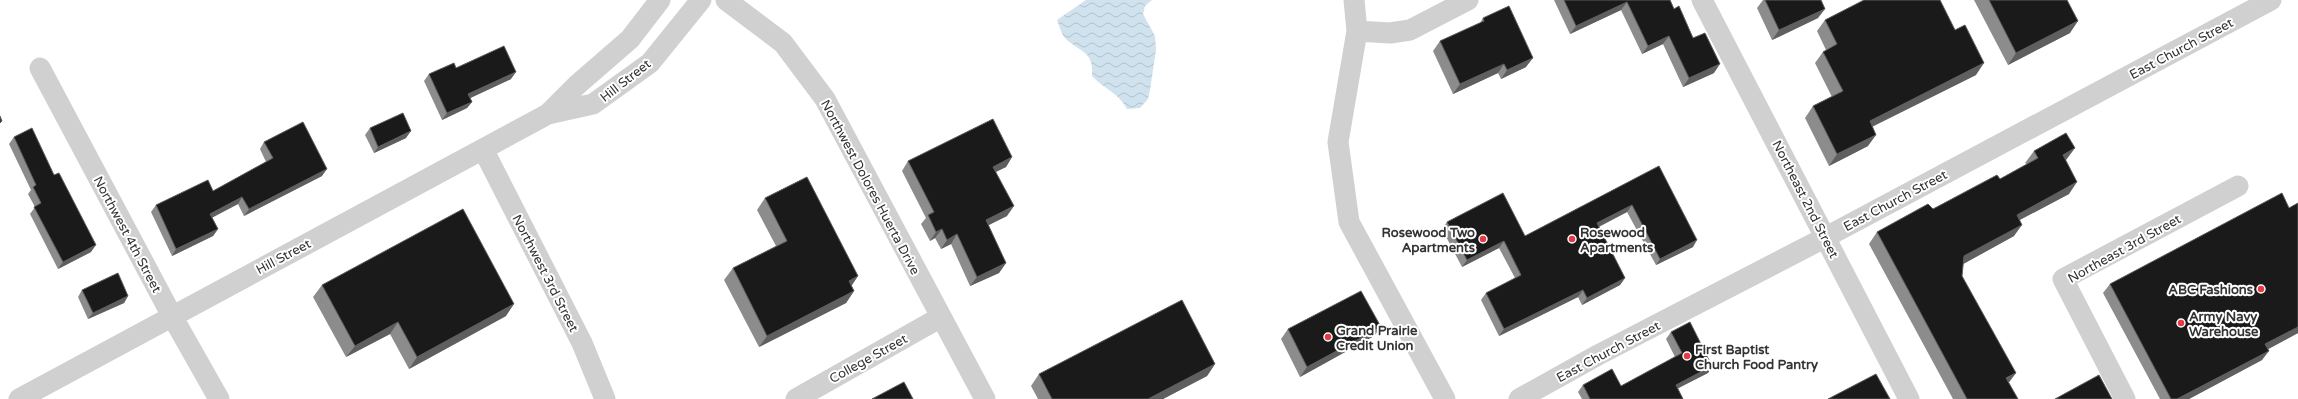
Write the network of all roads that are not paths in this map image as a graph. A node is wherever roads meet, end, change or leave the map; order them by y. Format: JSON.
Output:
{"nodes":[{"id":1,"x":660,"y":0,"type":"edge"},
{"id":2,"x":701,"y":0,"type":"edge"},
{"id":3,"x":726,"y":0,"type":"edge"},
{"id":4,"x":1354,"y":0,"type":"edge"},
{"id":5,"x":1468,"y":0,"type":"edge"},
{"id":6,"x":1702,"y":0,"type":"edge"},
{"id":7,"x":2271,"y":0,"type":"edge"},
{"id":8,"x":1357,"y":32,"type":"junction"},
{"id":9,"x":40,"y":68,"type":"dead end"},
{"id":10,"x":548,"y":114,"type":"junction"},
{"id":11,"x":483,"y":149,"type":"junction"},
{"id":12,"x":2238,"y":186,"type":"dead end"},
{"id":13,"x":1826,"y":237,"type":"junction"},
{"id":14,"x":172,"y":316,"type":"junction"},
{"id":15,"x":941,"y":317,"type":"junction"},
{"id":16,"x":19,"y":399,"type":"edge"},
{"id":17,"x":219,"y":399,"type":"edge"},
{"id":18,"x":605,"y":399,"type":"edge"},
{"id":19,"x":796,"y":399,"type":"edge"},
{"id":20,"x":985,"y":399,"type":"edge"},
{"id":21,"x":1445,"y":399,"type":"edge"},
{"id":22,"x":1519,"y":399,"type":"edge"},
{"id":23,"x":1909,"y":399,"type":"edge"},
{"id":24,"x":2125,"y":399,"type":"edge"}],
"edges":[{"from":1,"to":10,"type":"street","name":"Hill Street"},
{"from":2,"to":10,"type":"street","name":"Hill Street"},
{"from":3,"to":15,"type":"street","name":"Northwest Dolores Huerta Drive"},
{"from":4,"to":8,"type":"street"},
{"from":5,"to":8,"type":"street"},
{"from":6,"to":13,"type":"street","name":"Northeast 2nd Street"},
{"from":7,"to":13,"type":"street","name":"East Church Street"},
{"from":8,"to":21,"type":"street"},
{"from":9,"to":14,"type":"street","name":"Northwest 4th Street"},
{"from":10,"to":11,"type":"street","name":"Hill Street"},
{"from":11,"to":14,"type":"street","name":"Hill Street"},
{"from":11,"to":18,"type":"street","name":"Northwest 3rd Street"},
{"from":12,"to":24,"type":"street","name":"Northeast 3rd Street"},
{"from":13,"to":22,"type":"street","name":"East Church Street"},
{"from":13,"to":23,"type":"street","name":"Northeast 2nd Street"},
{"from":14,"to":16,"type":"street","name":"Hill Street"},
{"from":14,"to":17,"type":"street","name":"Northwest 4th Street"},
{"from":15,"to":19,"type":"street","name":"College Street"},
{"from":15,"to":20,"type":"street","name":"Northwest Dolores Huerta Drive"}]}
